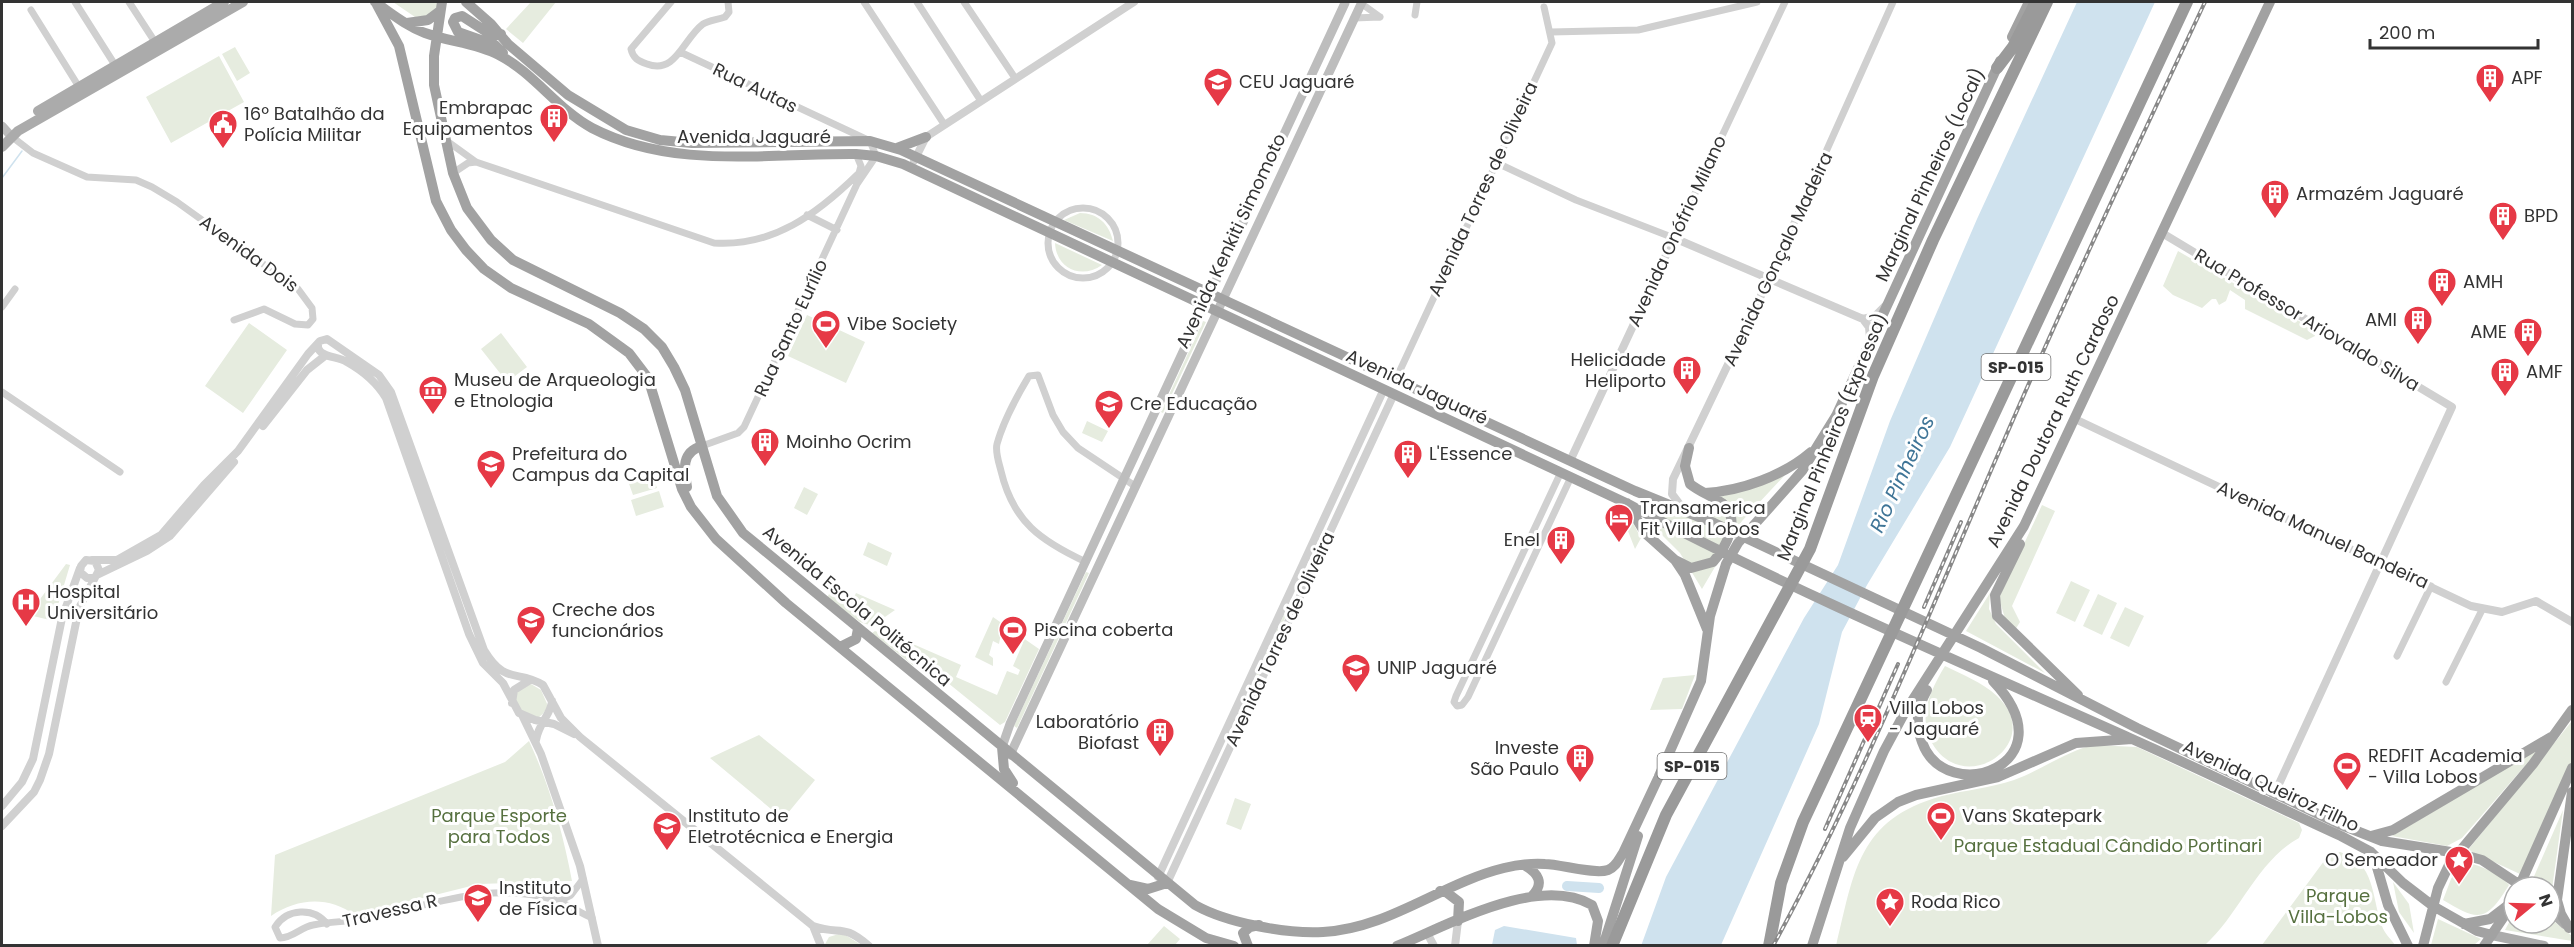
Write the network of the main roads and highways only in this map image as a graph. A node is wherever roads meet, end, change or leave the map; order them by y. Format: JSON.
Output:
{"nodes":[{"id":1,"x":224,"y":2,"type":"edge"},
{"id":2,"x":243,"y":2,"type":"edge"},
{"id":3,"x":375,"y":2,"type":"edge"},
{"id":4,"x":466,"y":2,"type":"edge"},
{"id":5,"x":1345,"y":2,"type":"edge"},
{"id":6,"x":2029,"y":2,"type":"edge"},
{"id":7,"x":2036,"y":2,"type":"edge"},
{"id":8,"x":2047,"y":2,"type":"edge"},
{"id":9,"x":2187,"y":2,"type":"edge"},
{"id":10,"x":2270,"y":2,"type":"edge"},
{"id":11,"x":441,"y":6,"type":"edge"},
{"id":12,"x":1359,"y":8,"type":"edge"},
{"id":13,"x":404,"y":23,"type":"junction"},
{"id":14,"x":501,"y":34,"type":"junction"},
{"id":15,"x":437,"y":37,"type":"junction"},
{"id":16,"x":507,"y":60,"type":"junction"},
{"id":17,"x":1997,"y":68,"type":"junction"},
{"id":18,"x":1289,"y":125,"type":"junction"},
{"id":19,"x":1301,"y":131,"type":"junction"},
{"id":20,"x":5,"y":132,"type":"edge"},
{"id":21,"x":926,"y":137,"type":"road end"},
{"id":22,"x":2,"y":147,"type":"edge"},
{"id":23,"x":897,"y":148,"type":"junction"},
{"id":24,"x":1211,"y":293,"type":"junction"},
{"id":25,"x":1222,"y":299,"type":"junction"},
{"id":26,"x":1205,"y":306,"type":"junction"},
{"id":27,"x":1216,"y":311,"type":"junction"},
{"id":28,"x":1152,"y":419,"type":"junction"},
{"id":29,"x":1163,"y":425,"type":"junction"},
{"id":30,"x":1818,"y":445,"type":"junction"},
{"id":31,"x":702,"y":446,"type":"junction"},
{"id":32,"x":1689,"y":448,"type":"road end"},
{"id":33,"x":1705,"y":493,"type":"junction"},
{"id":34,"x":1626,"y":503,"type":"junction"},
{"id":35,"x":691,"y":507,"type":"junction"},
{"id":36,"x":2024,"y":526,"type":"junction"},
{"id":37,"x":1675,"y":560,"type":"junction"},
{"id":38,"x":1060,"y":615,"type":"junction"},
{"id":39,"x":1072,"y":620,"type":"junction"},
{"id":40,"x":858,"y":629,"type":"junction"},
{"id":41,"x":1708,"y":631,"type":"junction"},
{"id":42,"x":843,"y":646,"type":"junction"},
{"id":43,"x":1981,"y":648,"type":"joint"},
{"id":44,"x":1935,"y":665,"type":"junction"},
{"id":45,"x":1972,"y":669,"type":"joint"},
{"id":46,"x":1989,"y":677,"type":"junction"},
{"id":47,"x":2082,"y":700,"type":"junction"},
{"id":48,"x":2572,"y":712,"type":"edge"},
{"id":49,"x":2556,"y":733,"type":"junction"},
{"id":50,"x":2133,"y":739,"type":"junction"},
{"id":51,"x":1006,"y":751,"type":"junction"},
{"id":52,"x":2572,"y":768,"type":"edge"},
{"id":53,"x":1661,"y":772,"type":"junction"},
{"id":54,"x":2572,"y":792,"type":"edge"},
{"id":55,"x":1020,"y":793,"type":"junction"},
{"id":56,"x":2272,"y":798,"type":"junction"},
{"id":57,"x":2370,"y":836,"type":"junction"},
{"id":58,"x":2371,"y":852,"type":"junction"},
{"id":59,"x":2457,"y":853,"type":"junction"},
{"id":60,"x":1838,"y":862,"type":"junction"},
{"id":61,"x":1523,"y":865,"type":"junction"},
{"id":62,"x":2506,"y":875,"type":"edge"},
{"id":63,"x":2526,"y":875,"type":"edge"},
{"id":64,"x":1162,"y":880,"type":"junction"},
{"id":65,"x":1126,"y":885,"type":"junction"},
{"id":66,"x":1440,"y":891,"type":"junction"},
{"id":67,"x":1532,"y":896,"type":"junction"},
{"id":68,"x":2433,"y":906,"type":"junction"},
{"id":69,"x":2502,"y":909,"type":"edge"},
{"id":70,"x":2502,"y":918,"type":"edge"},
{"id":71,"x":1458,"y":921,"type":"junction"},
{"id":72,"x":2464,"y":924,"type":"junction"},
{"id":73,"x":1259,"y":925,"type":"junction"},
{"id":74,"x":2571,"y":929,"type":"edge"},
{"id":75,"x":2492,"y":935,"type":"junction"},
{"id":76,"x":1234,"y":945,"type":"edge"},
{"id":77,"x":1248,"y":945,"type":"edge"},
{"id":78,"x":1397,"y":945,"type":"edge"},
{"id":79,"x":1594,"y":945,"type":"edge"},
{"id":80,"x":1603,"y":945,"type":"edge"},
{"id":81,"x":1612,"y":945,"type":"edge"},
{"id":82,"x":1769,"y":945,"type":"edge"},
{"id":83,"x":1812,"y":945,"type":"edge"},
{"id":84,"x":2408,"y":945,"type":"edge"},
{"id":85,"x":2423,"y":945,"type":"edge"},
{"id":86,"x":2484,"y":945,"type":"edge"},
{"id":87,"x":2544,"y":945,"type":"edge"}],
"edges":[{"from":1,"to":20,"type":"main road"},
{"from":2,"to":20,"type":"main road"},
{"from":3,"to":13,"type":"highway","name":"Avenida Jaguaré"},
{"from":3,"to":35,"type":"highway"},
{"from":4,"to":14,"type":"highway","name":"Avenida Jaguaré"},
{"from":5,"to":12,"type":"main road"},
{"from":5,"to":18,"type":"main road","name":"Avenida Kenkiti Simomoto"},
{"from":6,"to":17,"type":"highway","name":"Marginal Pinheiros (Local)"},
{"from":7,"to":17,"type":"highway"},
{"from":8,"to":81,"type":"highway","name":"Marginal Pinheiros (Expressa)","number":"SP-015"},
{"from":9,"to":82,"type":"highway","number":"SP-015"},
{"from":10,"to":36,"type":"highway","name":"Avenida Doutora Ruth Cardoso"},
{"from":11,"to":13,"type":"highway"},
{"from":11,"to":15,"type":"highway","name":"Avenida Escola Politécnica"},
{"from":12,"to":19,"type":"main road","name":"Avenida Kenkiti Simomoto"},
{"from":13,"to":15,"type":"highway","name":"Avenida Jaguaré"},
{"from":14,"to":16,"type":"highway"},
{"from":14,"to":23,"type":"highway","name":"Avenida Jaguaré"},
{"from":15,"to":16,"type":"highway","name":"Avenida Jaguaré"},
{"from":15,"to":31,"type":"highway","name":"Avenida Escola Politécnica"},
{"from":16,"to":26,"type":"highway","name":"Avenida Jaguaré"},
{"from":17,"to":30,"type":"highway","name":"Marginal Pinheiros (Local)"},
{"from":18,"to":19,"type":"main road"},
{"from":18,"to":24,"type":"main road","name":"Avenida Kenkiti Simomoto"},
{"from":19,"to":25,"type":"main road","name":"Avenida Kenkiti Simomoto"},
{"from":20,"to":22,"type":"main road"},
{"from":21,"to":23,"type":"highway"},
{"from":23,"to":24,"type":"highway","name":"Avenida Jaguaré"},
{"from":24,"to":25,"type":"highway","name":"Avenida Jaguaré"},
{"from":24,"to":26,"type":"main road","name":"Avenida Kenkiti Simomoto"},
{"from":25,"to":27,"type":"main road","name":"Avenida Kenkiti Simomoto"},
{"from":25,"to":43,"type":"highway","name":"Avenida Jaguaré"},
{"from":26,"to":27,"type":"highway","name":"Avenida Jaguaré"},
{"from":26,"to":28,"type":"main road","name":"Avenida Kenkiti Simomoto"},
{"from":27,"to":29,"type":"main road","name":"Avenida Kenkiti Simomoto"},
{"from":27,"to":34,"type":"highway","name":"Avenida Jaguaré"},
{"from":28,"to":29,"type":"main road"},
{"from":28,"to":38,"type":"main road","name":"Avenida Kenkiti Simomoto"},
{"from":29,"to":39,"type":"main road","name":"Avenida Kenkiti Simomoto"},
{"from":30,"to":33,"type":"highway"},
{"from":30,"to":41,"type":"highway","name":"Marginal Pinheiros (Local)"},
{"from":31,"to":35,"type":"highway"},
{"from":31,"to":40,"type":"highway","name":"Avenida Escola Politécnica"},
{"from":32,"to":33,"type":"highway"},
{"from":33,"to":37,"type":"highway"},
{"from":34,"to":37,"type":"highway"},
{"from":34,"to":45,"type":"highway","name":"Avenida Jaguaré"},
{"from":35,"to":42,"type":"highway"},
{"from":36,"to":44,"type":"highway","name":"Avenida Doutora Ruth Cardoso"},
{"from":36,"to":47,"type":"highway"},
{"from":37,"to":41,"type":"highway"},
{"from":38,"to":39,"type":"main road"},
{"from":38,"to":51,"type":"main road","name":"Avenida Kenkiti Simomoto"},
{"from":39,"to":51,"type":"main road","name":"Avenida Kenkiti Simomoto"},
{"from":40,"to":42,"type":"highway"},
{"from":40,"to":51,"type":"highway","name":"Avenida Escola Politécnica"},
{"from":41,"to":53,"type":"highway","name":"Marginal Pinheiros (Local)"},
{"from":42,"to":55,"type":"highway"},
{"from":43,"to":47,"type":"highway","name":"Avenida Queiroz Filho"},
{"from":44,"to":46,"type":"highway"},
{"from":44,"to":60,"type":"highway","name":"Avenida Doutora Ruth Cardoso"},
{"from":45,"to":46,"type":"highway","name":"Avenida Queiroz Filho"},
{"from":46,"to":50,"type":"highway","name":"Avenida Queiroz Filho"},
{"from":47,"to":56,"type":"highway","name":"Avenida Queiroz Filho"},
{"from":48,"to":49,"type":"highway"},
{"from":49,"to":57,"type":"highway"},
{"from":49,"to":59,"type":"highway"},
{"from":50,"to":56,"type":"highway","name":"Avenida Queiroz Filho"},
{"from":50,"to":60,"type":"highway"},
{"from":51,"to":55,"type":"highway"},
{"from":51,"to":64,"type":"highway","name":"Avenida Escola Politécnica"},
{"from":52,"to":63,"type":"highway"},
{"from":53,"to":61,"type":"highway","name":"Avenida Escola Politécnica"},
{"from":53,"to":80,"type":"highway","name":"Marginal Pinheiros (Local)"},
{"from":54,"to":74,"type":"highway"},
{"from":55,"to":65,"type":"highway"},
{"from":56,"to":57,"type":"highway","name":"Avenida Queiroz Filho"},
{"from":56,"to":58,"type":"highway","name":"Avenida Queiroz Filho"},
{"from":57,"to":59,"type":"highway","name":"Avenida Queiroz Filho"},
{"from":58,"to":68,"type":"highway","name":"Avenida Queiroz Filho"},
{"from":58,"to":84,"type":"highway"},
{"from":59,"to":62,"type":"highway","name":"Avenida Queiroz Filho"},
{"from":59,"to":68,"type":"highway"},
{"from":60,"to":83,"type":"highway","name":"Avenida Doutora Ruth Cardoso"},
{"from":61,"to":66,"type":"highway","name":"Avenida Escola Politécnica"},
{"from":61,"to":67,"type":"highway"},
{"from":64,"to":65,"type":"highway"},
{"from":64,"to":73,"type":"highway","name":"Avenida Escola Politécnica"},
{"from":65,"to":76,"type":"highway"},
{"from":66,"to":71,"type":"highway"},
{"from":66,"to":73,"type":"highway","name":"Avenida Escola Politécnica"},
{"from":67,"to":71,"type":"highway"},
{"from":67,"to":79,"type":"highway"},
{"from":68,"to":72,"type":"highway","name":"Avenida Queiroz Filho"},
{"from":68,"to":85,"type":"highway"},
{"from":69,"to":72,"type":"highway"},
{"from":70,"to":75,"type":"highway"},
{"from":71,"to":78,"type":"highway"},
{"from":72,"to":75,"type":"highway","name":"Avenida Queiroz Filho"},
{"from":73,"to":77,"type":"highway"},
{"from":75,"to":86,"type":"highway"},
{"from":75,"to":87,"type":"main road","name":"Avenida Queiroz Filho"}]}
